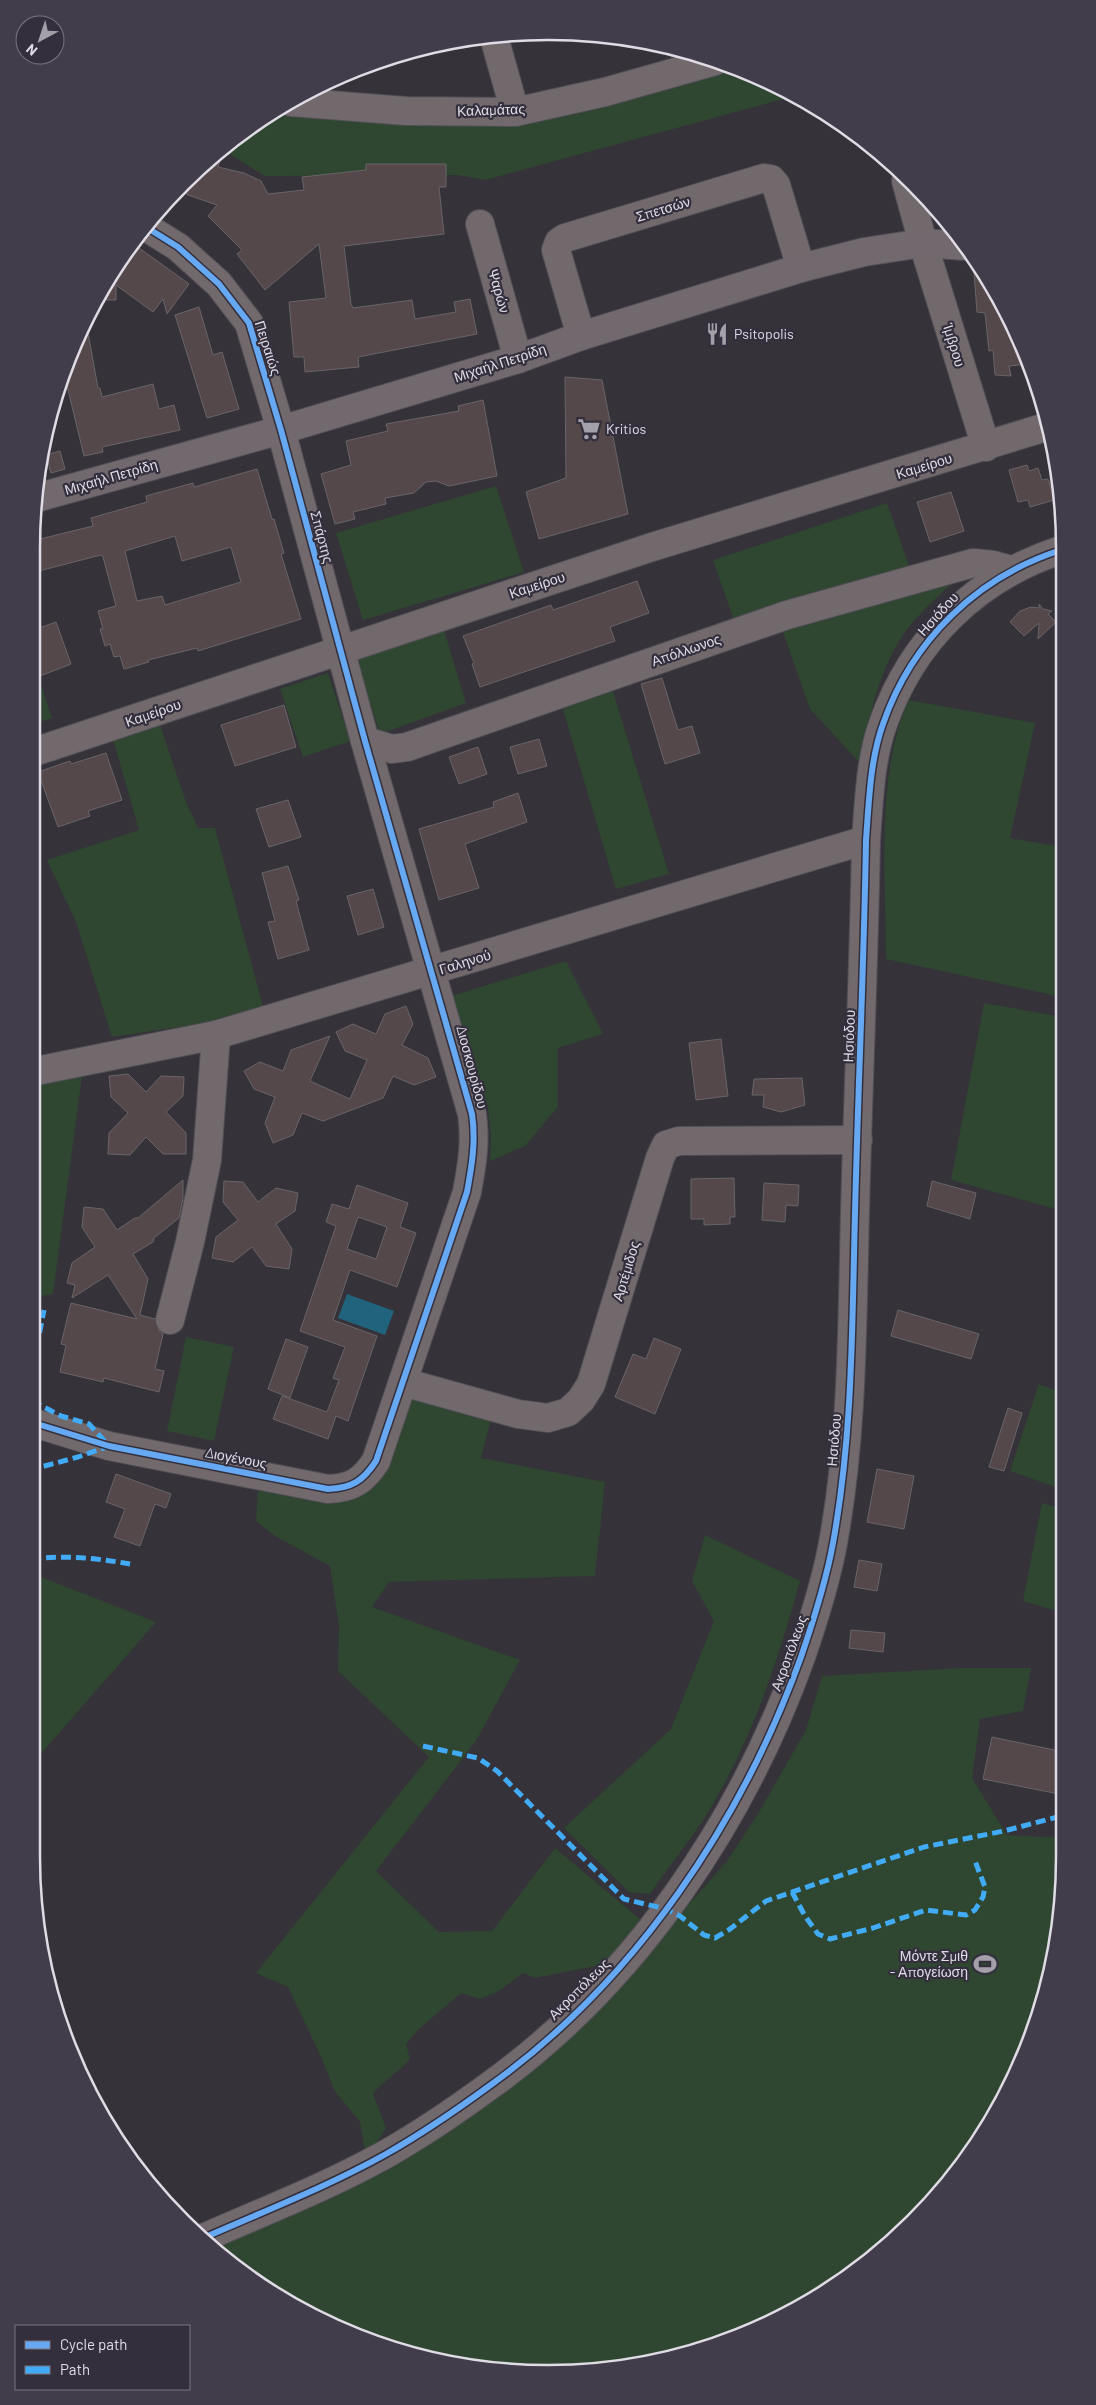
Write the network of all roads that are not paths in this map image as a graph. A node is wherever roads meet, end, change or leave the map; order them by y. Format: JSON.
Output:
{"nodes":[{"id":1,"x":496,"y":43,"type":"edge"},
{"id":2,"x":702,"y":64,"type":"edge"},
{"id":3,"x":303,"y":103,"type":"edge"},
{"id":4,"x":515,"y":112,"type":"junction"},
{"id":5,"x":909,"y":191,"type":"edge"},
{"id":6,"x":480,"y":224,"type":"dead end"},
{"id":7,"x":152,"y":231,"type":"edge"},
{"id":8,"x":923,"y":243,"type":"junction"},
{"id":9,"x":955,"y":245,"type":"edge"},
{"id":10,"x":800,"y":268,"type":"junction"},
{"id":11,"x":582,"y":336,"type":"junction"},
{"id":12,"x":518,"y":359,"type":"junction"},
{"id":13,"x":1042,"y":428,"type":"edge"},
{"id":14,"x":281,"y":430,"type":"junction"},
{"id":15,"x":986,"y":447,"type":"junction"},
{"id":16,"x":43,"y":496,"type":"edge"},
{"id":17,"x":1056,"y":552,"type":"edge"},
{"id":18,"x":1011,"y":570,"type":"junction"},
{"id":19,"x":340,"y":650,"type":"junction"},
{"id":20,"x":365,"y":742,"type":"junction"},
{"id":21,"x":40,"y":750,"type":"edge"},
{"id":22,"x":866,"y":840,"type":"junction"},
{"id":23,"x":432,"y":972,"type":"junction"},
{"id":24,"x":216,"y":1035,"type":"junction"},
{"id":25,"x":40,"y":1070,"type":"edge"},
{"id":26,"x":858,"y":1140,"type":"junction"},
{"id":27,"x":170,"y":1320,"type":"dead end"},
{"id":28,"x":403,"y":1382,"type":"junction"},
{"id":29,"x":40,"y":1425,"type":"edge"},
{"id":30,"x":357,"y":1484,"type":"joint"},
{"id":31,"x":819,"y":1605,"type":"joint"},
{"id":32,"x":209,"y":2235,"type":"edge"}],
"edges":[{"from":1,"to":4,"type":"street"},
{"from":2,"to":4,"type":"street","name":"Καλαμάτας"},
{"from":3,"to":4,"type":"street","name":"Καλαμάτας"},
{"from":5,"to":8,"type":"street","name":"Ίμβρου"},
{"from":6,"to":12,"type":"street","name":"Ψαρών"},
{"from":7,"to":14,"type":"street","name":"Πειραιώς"},
{"from":8,"to":9,"type":"main road","name":"Μιχαήλ Πετρίδη"},
{"from":8,"to":10,"type":"main road","name":"Μιχαήλ Πετρίδη"},
{"from":8,"to":15,"type":"street","name":"Ίμβρου"},
{"from":10,"to":11,"type":"main road","name":"Μιχαήλ Πετρίδη"},
{"from":10,"to":11,"type":"street","name":"Σπετσών"},
{"from":11,"to":12,"type":"main road","name":"Μιχαήλ Πετρίδη"},
{"from":12,"to":14,"type":"main road","name":"Μιχαήλ Πετρίδη"},
{"from":13,"to":15,"type":"street","name":"Καμείρου"},
{"from":14,"to":16,"type":"main road","name":"Μιχαήλ Πετρίδη"},
{"from":14,"to":19,"type":"street","name":"Σπάρτης"},
{"from":15,"to":19,"type":"street","name":"Καμείρου"},
{"from":17,"to":18,"type":"street","name":"Ησιόδου"},
{"from":18,"to":20,"type":"street","name":"Απόλλωνος"},
{"from":18,"to":22,"type":"street","name":"Ησιόδου"},
{"from":19,"to":20,"type":"street","name":"Διοσκουρίδου"},
{"from":19,"to":21,"type":"street","name":"Καμείρου"},
{"from":20,"to":23,"type":"street","name":"Διοσκουρίδου"},
{"from":22,"to":23,"type":"street","name":"Γαληνού"},
{"from":22,"to":26,"type":"street","name":"Ησιόδου"},
{"from":23,"to":24,"type":"street","name":"Γαληνού"},
{"from":23,"to":28,"type":"street","name":"Διοσκουρίδου"},
{"from":24,"to":25,"type":"street","name":"Γαληνού"},
{"from":24,"to":27,"type":"street"},
{"from":26,"to":28,"type":"street","name":"Αρτέμιδος"},
{"from":26,"to":31,"type":"street","name":"Ησιόδου"},
{"from":28,"to":30,"type":"street","name":"Διοσκουρίδου"},
{"from":29,"to":30,"type":"street","name":"Διογένους"},
{"from":31,"to":32,"type":"street","name":"Ακροπόλεως"}]}
